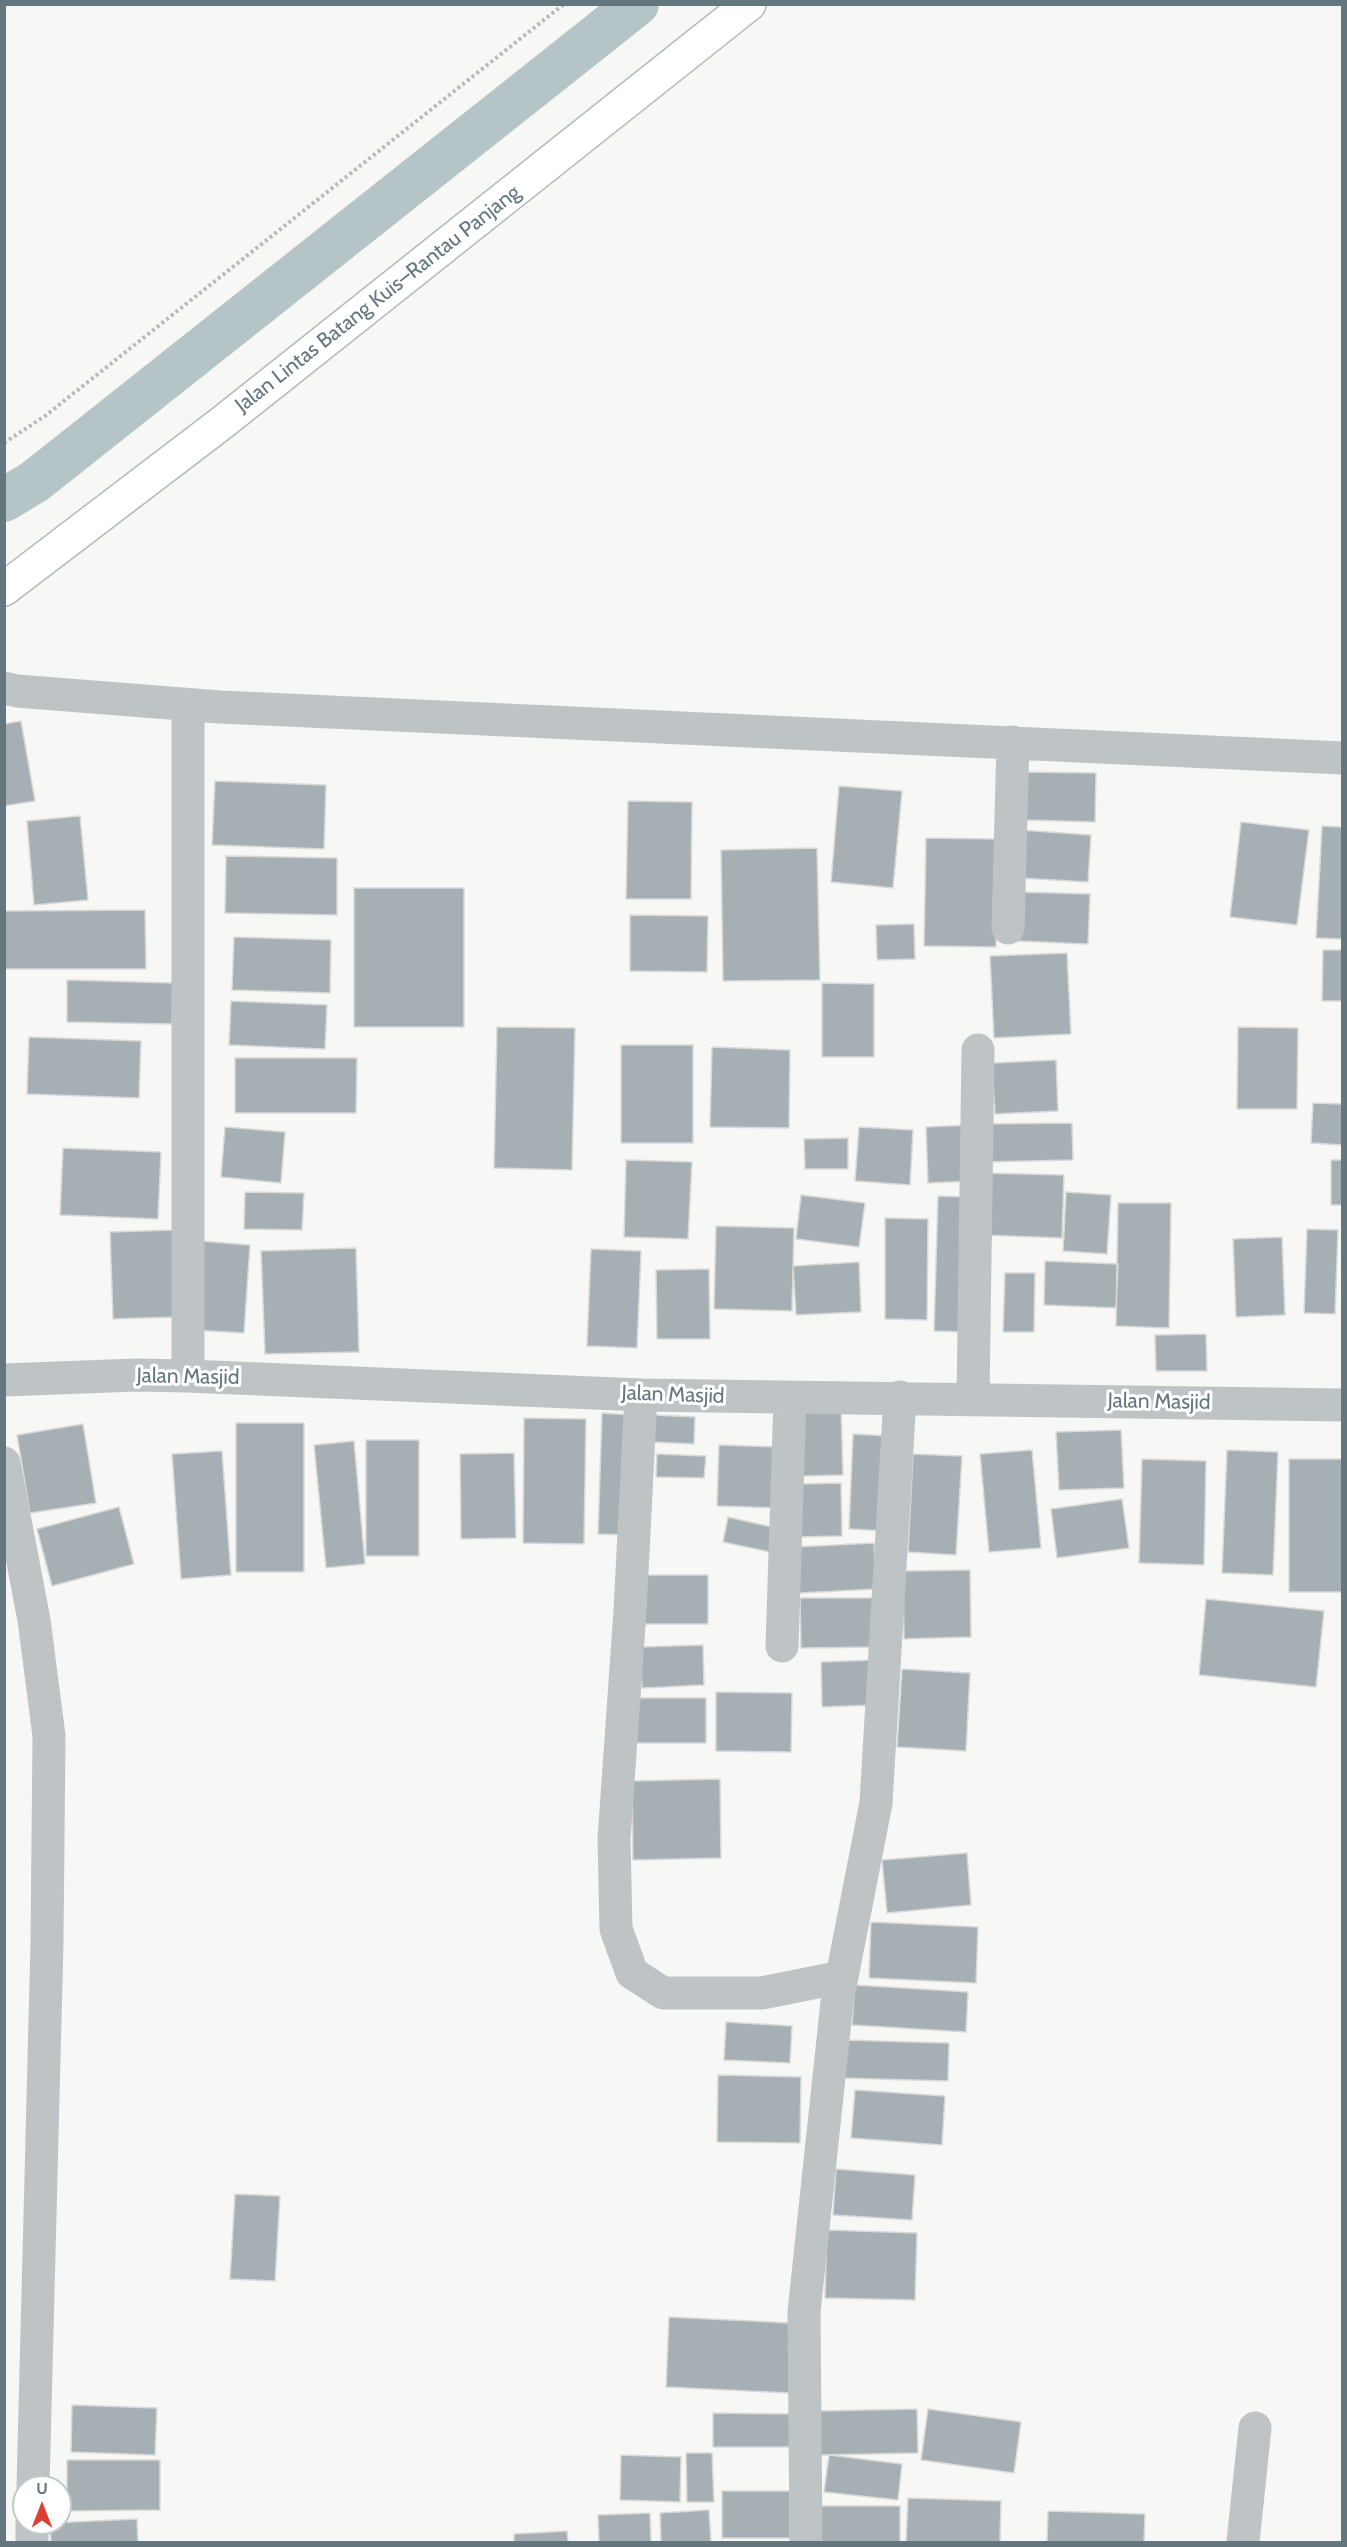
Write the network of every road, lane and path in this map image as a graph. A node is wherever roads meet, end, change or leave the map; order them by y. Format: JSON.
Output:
{"nodes":[{"id":1,"x":564,"y":4,"type":"edge"},
{"id":2,"x":749,"y":4,"type":"edge"},
{"id":3,"x":4,"y":443,"type":"edge"},
{"id":4,"x":4,"y":589,"type":"edge"},
{"id":5,"x":4,"y":688,"type":"edge"},
{"id":6,"x":188,"y":705,"type":"junction"},
{"id":7,"x":1013,"y":742,"type":"junction"},
{"id":8,"x":1342,"y":759,"type":"edge"},
{"id":9,"x":1008,"y":928,"type":"dead end"},
{"id":10,"x":978,"y":1050,"type":"dead end"},
{"id":11,"x":188,"y":1376,"type":"junction"},
{"id":12,"x":4,"y":1380,"type":"edge"},
{"id":13,"x":641,"y":1395,"type":"junction"},
{"id":14,"x":900,"y":1397,"type":"junction"},
{"id":15,"x":790,"y":1398,"type":"junction"},
{"id":16,"x":973,"y":1398,"type":"junction"},
{"id":17,"x":1342,"y":1405,"type":"edge"},
{"id":18,"x":4,"y":1463,"type":"edge"},
{"id":19,"x":782,"y":1646,"type":"dead end"},
{"id":20,"x":842,"y":1977,"type":"junction"},
{"id":21,"x":1255,"y":2428,"type":"dead end"},
{"id":22,"x":33,"y":2475,"type":"edge"},
{"id":23,"x":806,"y":2542,"type":"edge"},
{"id":24,"x":1243,"y":2542,"type":"edge"}],
"edges":[{"from":1,"to":3,"type":"path"},
{"from":2,"to":4,"type":"main road","name":"Jalan Lintas Batang Kuis–Rantau Panjang"},
{"from":5,"to":6,"type":"street"},
{"from":6,"to":7,"type":"street"},
{"from":6,"to":11,"type":"street"},
{"from":7,"to":8,"type":"street"},
{"from":7,"to":9,"type":"street"},
{"from":10,"to":16,"type":"street"},
{"from":11,"to":12,"type":"street","name":"Jalan Masjid"},
{"from":11,"to":13,"type":"street","name":"Jalan Masjid"},
{"from":13,"to":15,"type":"street","name":"Jalan Masjid"},
{"from":13,"to":20,"type":"street"},
{"from":14,"to":15,"type":"street","name":"Jalan Masjid"},
{"from":14,"to":16,"type":"street","name":"Jalan Masjid"},
{"from":14,"to":20,"type":"street"},
{"from":15,"to":19,"type":"street"},
{"from":16,"to":17,"type":"street","name":"Jalan Masjid"},
{"from":18,"to":22,"type":"street"},
{"from":20,"to":23,"type":"street"},
{"from":21,"to":24,"type":"street"}]}
